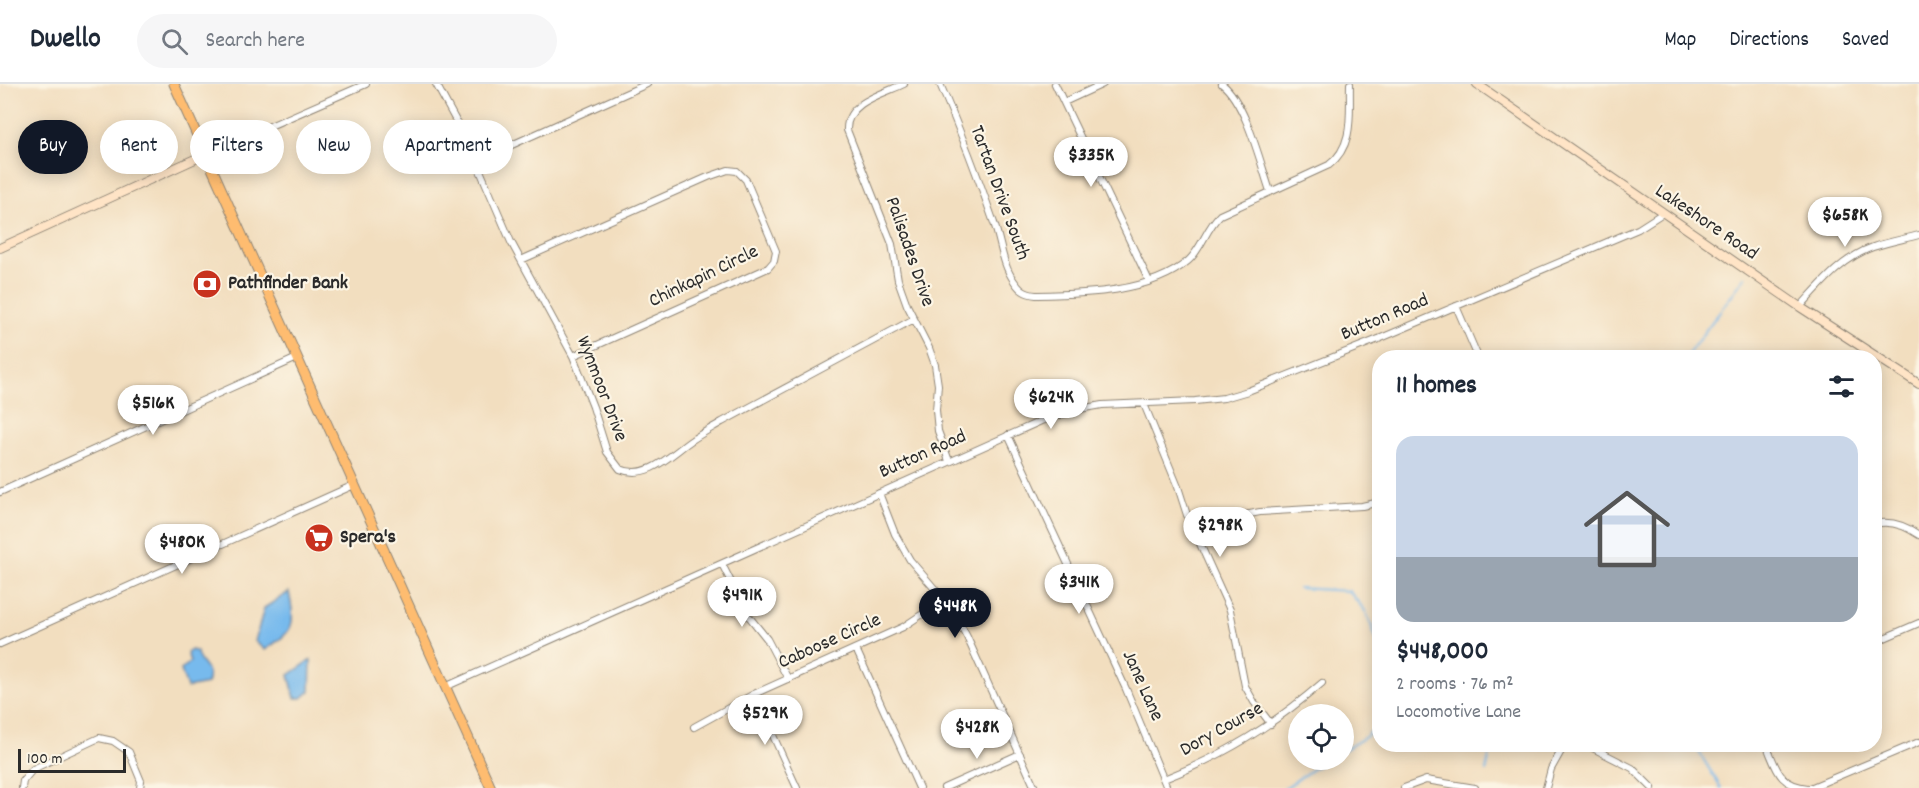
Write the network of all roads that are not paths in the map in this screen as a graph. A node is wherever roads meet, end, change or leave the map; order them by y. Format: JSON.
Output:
{"nodes":[{"id":1,"x":174,"y":84,"type":"edge"},
{"id":2,"x":366,"y":84,"type":"edge"},
{"id":3,"x":436,"y":84,"type":"edge"},
{"id":4,"x":647,"y":84,"type":"edge"},
{"id":5,"x":904,"y":84,"type":"edge"},
{"id":6,"x":940,"y":84,"type":"edge"},
{"id":7,"x":1055,"y":84,"type":"edge"},
{"id":8,"x":1103,"y":84,"type":"edge"},
{"id":9,"x":1222,"y":84,"type":"edge"},
{"id":10,"x":1350,"y":84,"type":"edge"},
{"id":11,"x":1477,"y":84,"type":"edge"},
{"id":12,"x":890,"y":87,"type":"edge"},
{"id":13,"x":1064,"y":102,"type":"junction"},
{"id":14,"x":190,"y":120,"type":"edge"},
{"id":15,"x":284,"y":120,"type":"edge"},
{"id":16,"x":455,"y":120,"type":"edge"},
{"id":17,"x":513,"y":144,"type":"edge"},
{"id":18,"x":190,"y":161,"type":"edge"},
{"id":19,"x":215,"y":174,"type":"edge"},
{"id":20,"x":481,"y":174,"type":"edge"},
{"id":21,"x":1270,"y":191,"type":"junction"},
{"id":22,"x":1663,"y":213,"type":"junction"},
{"id":23,"x":1919,"y":235,"type":"edge"},
{"id":24,"x":0,"y":248,"type":"edge"},
{"id":25,"x":521,"y":260,"type":"junction"},
{"id":26,"x":1149,"y":281,"type":"junction"},
{"id":27,"x":1456,"y":306,"type":"junction"},
{"id":28,"x":1800,"y":307,"type":"junction"},
{"id":29,"x":914,"y":319,"type":"junction"},
{"id":30,"x":1475,"y":350,"type":"edge"},
{"id":31,"x":1866,"y":350,"type":"edge"},
{"id":32,"x":573,"y":356,"type":"junction"},
{"id":33,"x":297,"y":358,"type":"junction"},
{"id":34,"x":1882,"y":360,"type":"edge"},
{"id":35,"x":1919,"y":384,"type":"edge"},
{"id":36,"x":1144,"y":404,"type":"junction"},
{"id":37,"x":1008,"y":435,"type":"junction"},
{"id":38,"x":949,"y":462,"type":"junction"},
{"id":39,"x":354,"y":485,"type":"junction"},
{"id":40,"x":0,"y":492,"type":"edge"},
{"id":41,"x":879,"y":493,"type":"junction"},
{"id":42,"x":1372,"y":504,"type":"edge"},
{"id":43,"x":1882,"y":523,"type":"edge"},
{"id":44,"x":1194,"y":530,"type":"junction"},
{"id":45,"x":1919,"y":535,"type":"edge"},
{"id":46,"x":722,"y":564,"type":"junction"},
{"id":47,"x":945,"y":599,"type":"junction"},
{"id":48,"x":1919,"y":623,"type":"edge"},
{"id":49,"x":1882,"y":639,"type":"edge"},
{"id":50,"x":0,"y":644,"type":"edge"},
{"id":51,"x":856,"y":649,"type":"junction"},
{"id":52,"x":788,"y":679,"type":"junction"},
{"id":53,"x":1322,"y":683,"type":"dead end"},
{"id":54,"x":445,"y":687,"type":"junction"},
{"id":55,"x":754,"y":694,"type":"junction"},
{"id":56,"x":1271,"y":724,"type":"junction"},
{"id":57,"x":694,"y":727,"type":"dead end"},
{"id":58,"x":1919,"y":742,"type":"edge"},
{"id":59,"x":1561,"y":752,"type":"edge"},
{"id":60,"x":1601,"y":752,"type":"edge"},
{"id":61,"x":1770,"y":752,"type":"edge"},
{"id":62,"x":1020,"y":754,"type":"junction"},
{"id":63,"x":1164,"y":779,"type":"junction"},
{"id":64,"x":22,"y":788,"type":"edge"},
{"id":65,"x":140,"y":788,"type":"edge"},
{"id":66,"x":491,"y":788,"type":"edge"},
{"id":67,"x":797,"y":788,"type":"edge"},
{"id":68,"x":919,"y":788,"type":"edge"},
{"id":69,"x":944,"y":788,"type":"edge"},
{"id":70,"x":1035,"y":788,"type":"edge"},
{"id":71,"x":1167,"y":788,"type":"edge"},
{"id":72,"x":1404,"y":788,"type":"edge"},
{"id":73,"x":1475,"y":788,"type":"edge"},
{"id":74,"x":1546,"y":788,"type":"edge"},
{"id":75,"x":1652,"y":788,"type":"edge"},
{"id":76,"x":1809,"y":788,"type":"edge"}],
"edges":[{"from":1,"to":14,"type":"main road"},
{"from":2,"to":15,"type":"street"},
{"from":3,"to":16,"type":"street","name":"Wynmoor Drive"},
{"from":4,"to":17,"type":"street"},
{"from":5,"to":12,"type":"street","name":"Palisades Drive"},
{"from":6,"to":26,"type":"street","name":"Tartan Drive South"},
{"from":7,"to":13,"type":"street"},
{"from":8,"to":13,"type":"street"},
{"from":9,"to":21,"type":"street"},
{"from":10,"to":21,"type":"street"},
{"from":11,"to":22,"type":"street","name":"Lakeshore Road"},
{"from":12,"to":29,"type":"street","name":"Palisades Drive"},
{"from":13,"to":26,"type":"street"},
{"from":18,"to":24,"type":"street"},
{"from":19,"to":33,"type":"main road"},
{"from":20,"to":25,"type":"street","name":"Wynmoor Drive"},
{"from":21,"to":26,"type":"street"},
{"from":22,"to":27,"type":"street","name":"Button Road"},
{"from":22,"to":28,"type":"street","name":"Lakeshore Road"},
{"from":23,"to":28,"type":"street"},
{"from":25,"to":32,"type":"street","name":"Wynmoor Drive"},
{"from":25,"to":32,"type":"street","name":"Chinkapin Circle"},
{"from":27,"to":30,"type":"street"},
{"from":27,"to":36,"type":"street","name":"Button Road"},
{"from":28,"to":31,"type":"street","name":"Lakeshore Road"},
{"from":29,"to":32,"type":"street","name":"Wynmoor Drive"},
{"from":29,"to":38,"type":"street","name":"Palisades Drive"},
{"from":33,"to":39,"type":"main road"},
{"from":33,"to":40,"type":"street"},
{"from":34,"to":35,"type":"street","name":"Lakeshore Road"},
{"from":36,"to":37,"type":"street","name":"Button Road"},
{"from":36,"to":44,"type":"street"},
{"from":37,"to":38,"type":"street","name":"Button Road"},
{"from":37,"to":63,"type":"street","name":"Jane Lane"},
{"from":38,"to":41,"type":"street","name":"Button Road"},
{"from":39,"to":50,"type":"street"},
{"from":39,"to":54,"type":"main road"},
{"from":41,"to":46,"type":"street","name":"Button Road"},
{"from":41,"to":47,"type":"street"},
{"from":42,"to":44,"type":"street"},
{"from":43,"to":45,"type":"street"},
{"from":44,"to":56,"type":"street"},
{"from":46,"to":52,"type":"street"},
{"from":46,"to":54,"type":"street","name":"Button Road"},
{"from":47,"to":51,"type":"street","name":"Caboose Circle"},
{"from":47,"to":62,"type":"street"},
{"from":48,"to":49,"type":"street"},
{"from":51,"to":52,"type":"street","name":"Caboose Circle"},
{"from":51,"to":68,"type":"street"},
{"from":52,"to":55,"type":"street","name":"Caboose Circle"},
{"from":53,"to":56,"type":"street","name":"Dory Course"},
{"from":54,"to":66,"type":"main road"},
{"from":55,"to":57,"type":"street","name":"Caboose Circle"},
{"from":55,"to":67,"type":"street"},
{"from":56,"to":63,"type":"street","name":"Dory Course"},
{"from":58,"to":76,"type":"street"},
{"from":59,"to":74,"type":"street"},
{"from":60,"to":75,"type":"street"},
{"from":61,"to":76,"type":"street"},
{"from":62,"to":69,"type":"street"},
{"from":62,"to":70,"type":"street"},
{"from":63,"to":71,"type":"street","name":"Jane Lane"},
{"from":64,"to":65,"type":"street"},
{"from":72,"to":73,"type":"street"}]}
